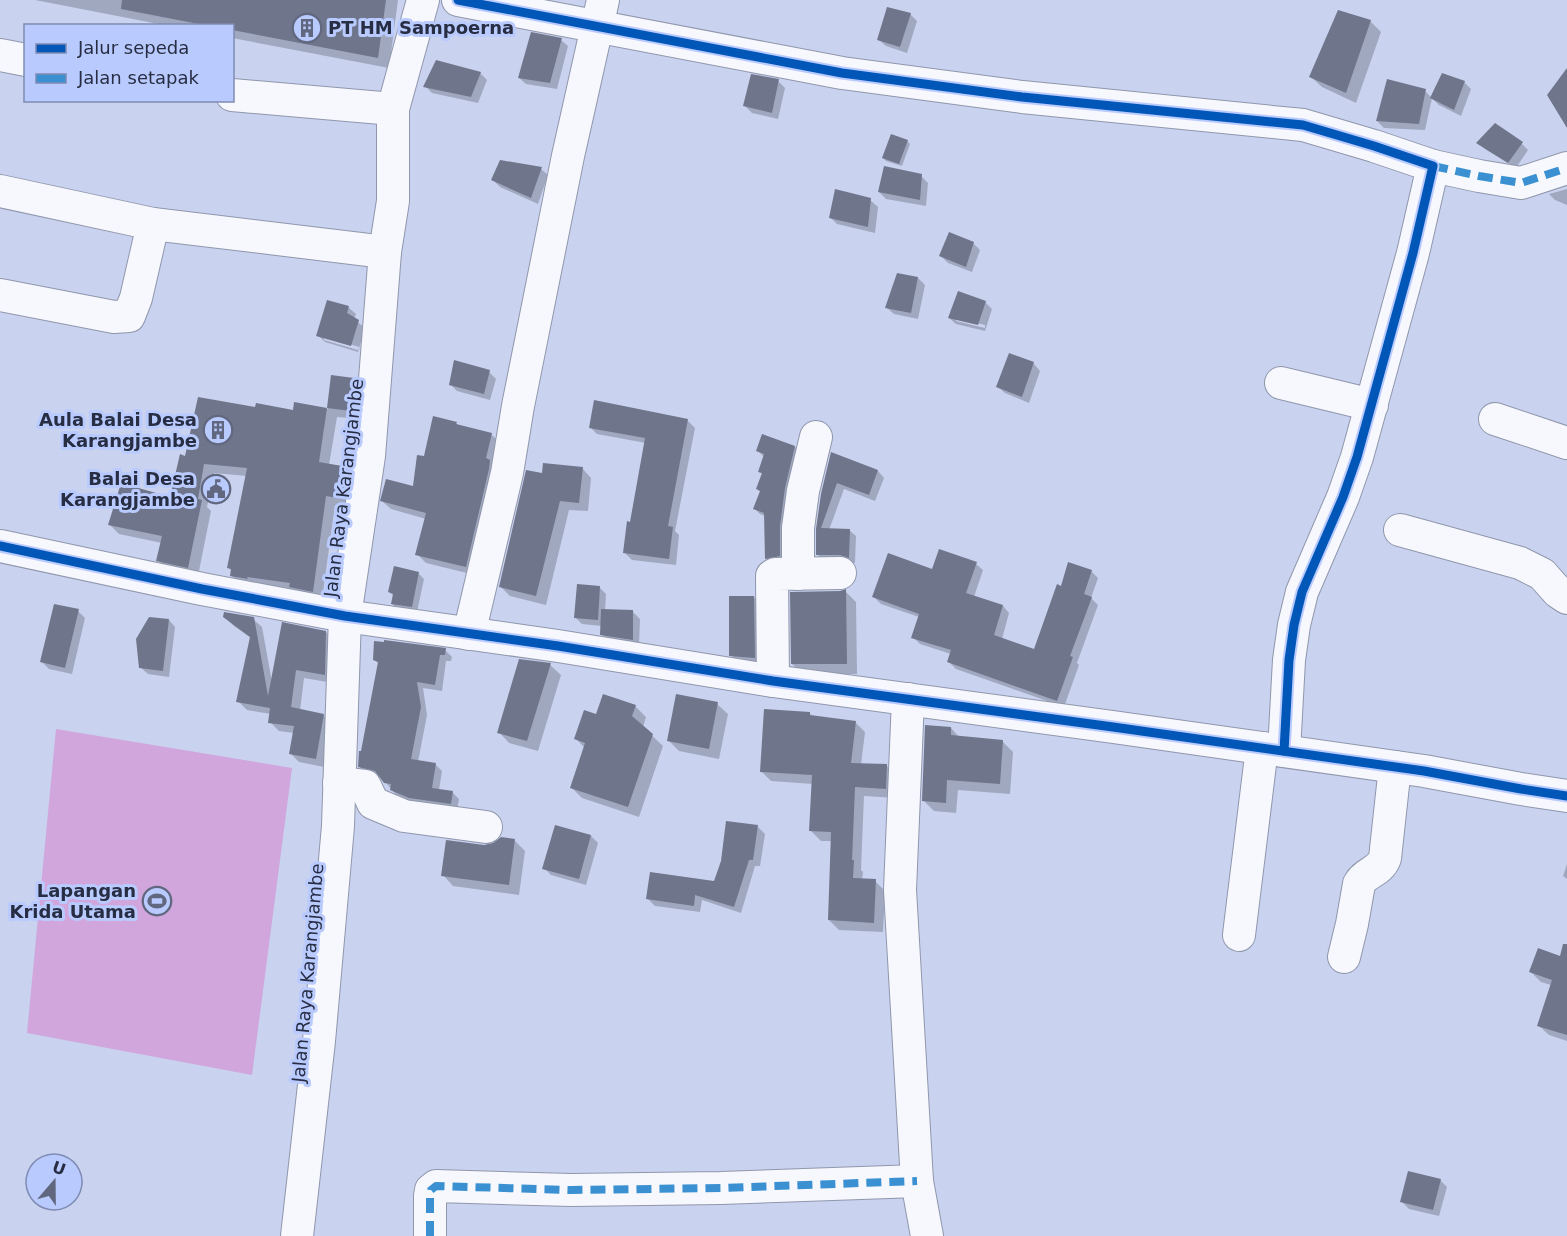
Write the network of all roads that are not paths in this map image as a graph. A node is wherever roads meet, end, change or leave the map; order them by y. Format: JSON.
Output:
{"nodes":[{"id":1,"x":423,"y":0,"type":"edge"},
{"id":2,"x":458,"y":0,"type":"edge"},
{"id":3,"x":600,"y":13,"type":"edge"},
{"id":4,"x":0,"y":55,"type":"edge"},
{"id":5,"x":24,"y":60,"type":"edge"},
{"id":6,"x":234,"y":95,"type":"edge"},
{"id":7,"x":393,"y":109,"type":"junction"},
{"id":8,"x":1433,"y":166,"type":"junction"},
{"id":9,"x":1567,"y":168,"type":"edge"},
{"id":10,"x":0,"y":191,"type":"edge"},
{"id":11,"x":153,"y":224,"type":"junction"},
{"id":12,"x":385,"y":252,"type":"junction"},
{"id":13,"x":0,"y":295,"type":"edge"},
{"id":14,"x":1281,"y":383,"type":"dead end"},
{"id":15,"x":1372,"y":405,"type":"junction"},
{"id":16,"x":1495,"y":419,"type":"dead end"},
{"id":17,"x":816,"y":437,"type":"dead end"},
{"id":18,"x":1567,"y":442,"type":"edge"},
{"id":19,"x":1400,"y":530,"type":"dead end"},
{"id":20,"x":0,"y":546,"type":"edge"},
{"id":21,"x":840,"y":573,"type":"dead end"},
{"id":22,"x":798,"y":574,"type":"junction"},
{"id":23,"x":1567,"y":598,"type":"edge"},
{"id":24,"x":345,"y":616,"type":"junction"},
{"id":25,"x":469,"y":634,"type":"junction"},
{"id":26,"x":773,"y":681,"type":"junction"},
{"id":27,"x":908,"y":699,"type":"junction"},
{"id":28,"x":1273,"y":750,"type":"junction"},
{"id":29,"x":1395,"y":767,"type":"junction"},
{"id":30,"x":339,"y":783,"type":"junction"},
{"id":31,"x":1567,"y":796,"type":"edge"},
{"id":32,"x":486,"y":827,"type":"dead end"},
{"id":33,"x":1239,"y":935,"type":"dead end"},
{"id":34,"x":1344,"y":957,"type":"dead end"},
{"id":35,"x":917,"y":1181,"type":"junction"},
{"id":36,"x":297,"y":1236,"type":"edge"},
{"id":37,"x":430,"y":1236,"type":"edge"},
{"id":38,"x":927,"y":1236,"type":"edge"}],
"edges":[{"from":1,"to":7,"type":"street","name":"Jalan Raya Karangjambe"},
{"from":2,"to":3,"type":"street"},
{"from":3,"to":8,"type":"street"},
{"from":3,"to":25,"type":"street"},
{"from":4,"to":5,"type":"street"},
{"from":6,"to":7,"type":"street"},
{"from":7,"to":12,"type":"street","name":"Jalan Raya Karangjambe"},
{"from":8,"to":9,"type":"street"},
{"from":8,"to":15,"type":"street"},
{"from":10,"to":11,"type":"street"},
{"from":11,"to":12,"type":"street"},
{"from":11,"to":13,"type":"street"},
{"from":12,"to":24,"type":"street","name":"Jalan Raya Karangjambe"},
{"from":14,"to":15,"type":"street"},
{"from":15,"to":28,"type":"street"},
{"from":16,"to":18,"type":"street"},
{"from":17,"to":22,"type":"street"},
{"from":19,"to":23,"type":"street"},
{"from":20,"to":24,"type":"street"},
{"from":21,"to":22,"type":"street"},
{"from":22,"to":26,"type":"street"},
{"from":24,"to":25,"type":"street"},
{"from":24,"to":30,"type":"street","name":"Jalan Raya Karangjambe"},
{"from":25,"to":26,"type":"street"},
{"from":26,"to":27,"type":"street"},
{"from":27,"to":28,"type":"street"},
{"from":27,"to":35,"type":"street"},
{"from":28,"to":29,"type":"street"},
{"from":28,"to":33,"type":"street"},
{"from":29,"to":31,"type":"street"},
{"from":29,"to":34,"type":"street"},
{"from":30,"to":32,"type":"street"},
{"from":30,"to":36,"type":"street","name":"Jalan Raya Karangjambe"},
{"from":35,"to":37,"type":"street"},
{"from":35,"to":38,"type":"street"}]}
